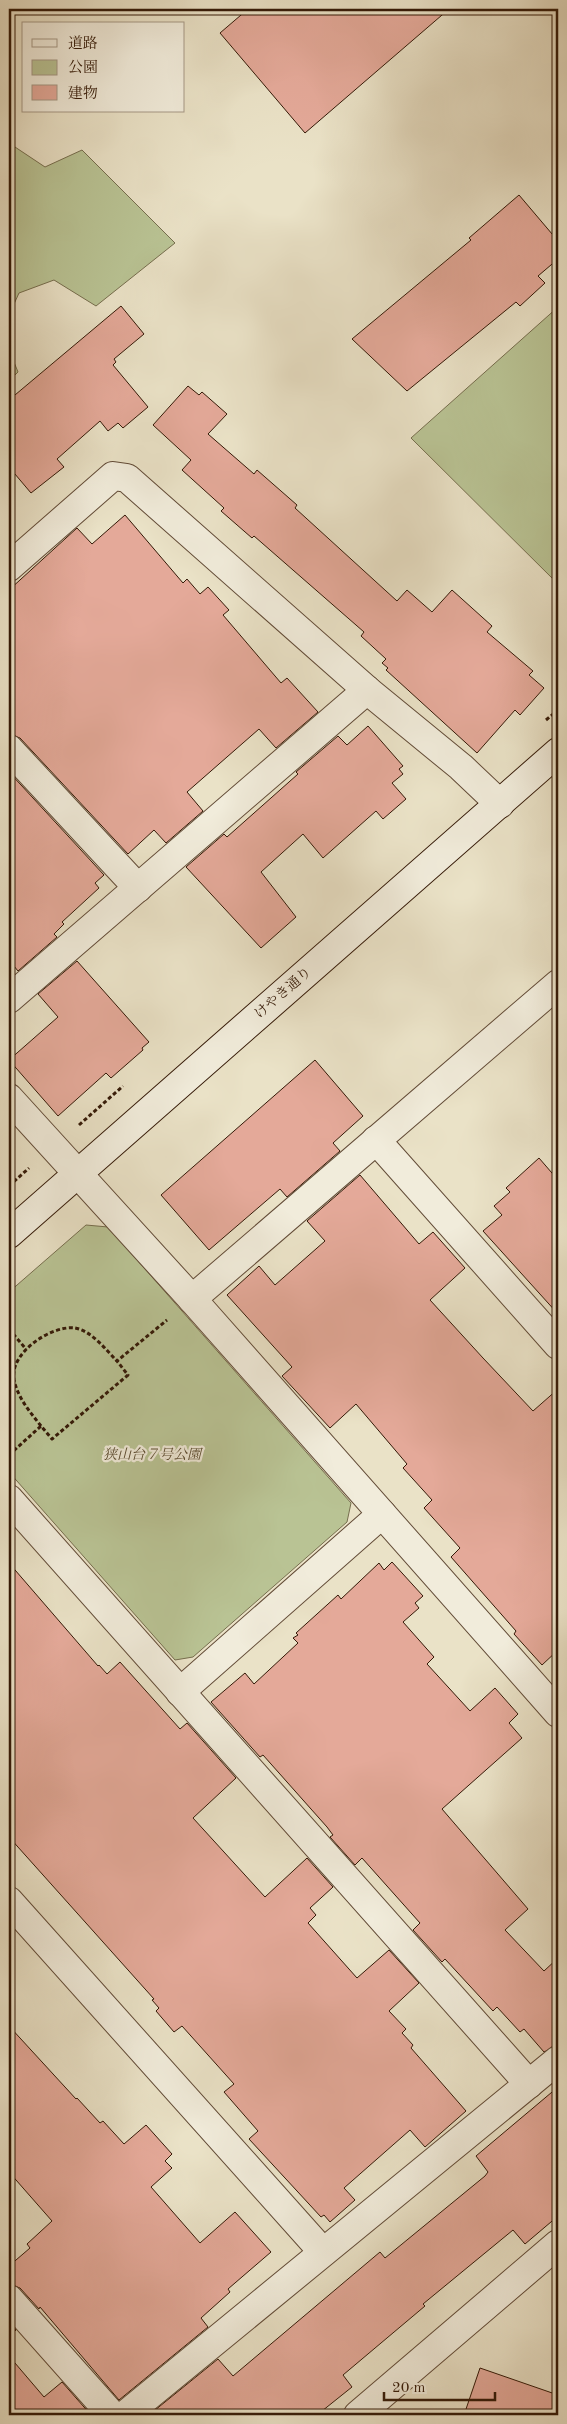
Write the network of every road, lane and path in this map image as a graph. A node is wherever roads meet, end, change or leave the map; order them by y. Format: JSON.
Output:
{"nodes":[{"id":1,"x":9,"y":567,"type":"edge"},
{"id":2,"x":367,"y":690,"type":"junction"},
{"id":3,"x":9,"y":749,"type":"edge"},
{"id":4,"x":558,"y":752,"type":"edge"},
{"id":5,"x":500,"y":804,"type":"junction"},
{"id":6,"x":138,"y":888,"type":"junction"},
{"id":7,"x":558,"y":984,"type":"edge"},
{"id":8,"x":9,"y":999,"type":"edge"},
{"id":9,"x":9,"y":1098,"type":"edge"},
{"id":10,"x":376,"y":1140,"type":"junction"},
{"id":11,"x":77,"y":1174,"type":"junction"},
{"id":12,"x":9,"y":1234,"type":"edge"},
{"id":13,"x":192,"y":1299,"type":"junction"},
{"id":14,"x":9,"y":1329,"type":"edge"},
{"id":15,"x":558,"y":1345,"type":"edge"},
{"id":16,"x":26,"y":1349,"type":"junction"},
{"id":17,"x":117,"y":1361,"type":"junction"},
{"id":18,"x":41,"y":1426,"type":"junction"},
{"id":19,"x":9,"y":1455,"type":"edge"},
{"id":20,"x":9,"y":1499,"type":"edge"},
{"id":21,"x":382,"y":1514,"type":"junction"},
{"id":22,"x":180,"y":1692,"type":"junction"},
{"id":23,"x":558,"y":1713,"type":"edge"},
{"id":24,"x":9,"y":1902,"type":"edge"},
{"id":25,"x":558,"y":2060,"type":"edge"},
{"id":26,"x":529,"y":2084,"type":"junction"},
{"id":27,"x":558,"y":2244,"type":"edge"},
{"id":28,"x":323,"y":2252,"type":"junction"},
{"id":29,"x":9,"y":2299,"type":"edge"},
{"id":30,"x":112,"y":2415,"type":"edge"},
{"id":31,"x":125,"y":2415,"type":"edge"},
{"id":32,"x":358,"y":2415,"type":"edge"}],
"edges":[{"from":1,"to":2,"type":"street"},
{"from":2,"to":5,"type":"street"},
{"from":2,"to":6,"type":"street"},
{"from":3,"to":6,"type":"street"},
{"from":4,"to":5,"type":"street","name":"けやき通り"},
{"from":5,"to":11,"type":"street","name":"けやき通り"},
{"from":6,"to":8,"type":"street"},
{"from":7,"to":10,"type":"street"},
{"from":9,"to":11,"type":"street"},
{"from":10,"to":13,"type":"street"},
{"from":10,"to":15,"type":"street"},
{"from":11,"to":12,"type":"street","name":"けやき通り"},
{"from":11,"to":13,"type":"street"},
{"from":13,"to":17,"type":"path"},
{"from":13,"to":21,"type":"street"},
{"from":14,"to":16,"type":"path"},
{"from":16,"to":17,"type":"path"},
{"from":16,"to":18,"type":"path"},
{"from":17,"to":18,"type":"path"},
{"from":18,"to":19,"type":"path"},
{"from":20,"to":22,"type":"street"},
{"from":21,"to":22,"type":"street"},
{"from":21,"to":23,"type":"street"},
{"from":22,"to":26,"type":"street"},
{"from":24,"to":28,"type":"street"},
{"from":25,"to":26,"type":"street"},
{"from":26,"to":28,"type":"street"},
{"from":27,"to":32,"type":"street"},
{"from":28,"to":31,"type":"street"},
{"from":29,"to":30,"type":"street"}]}
